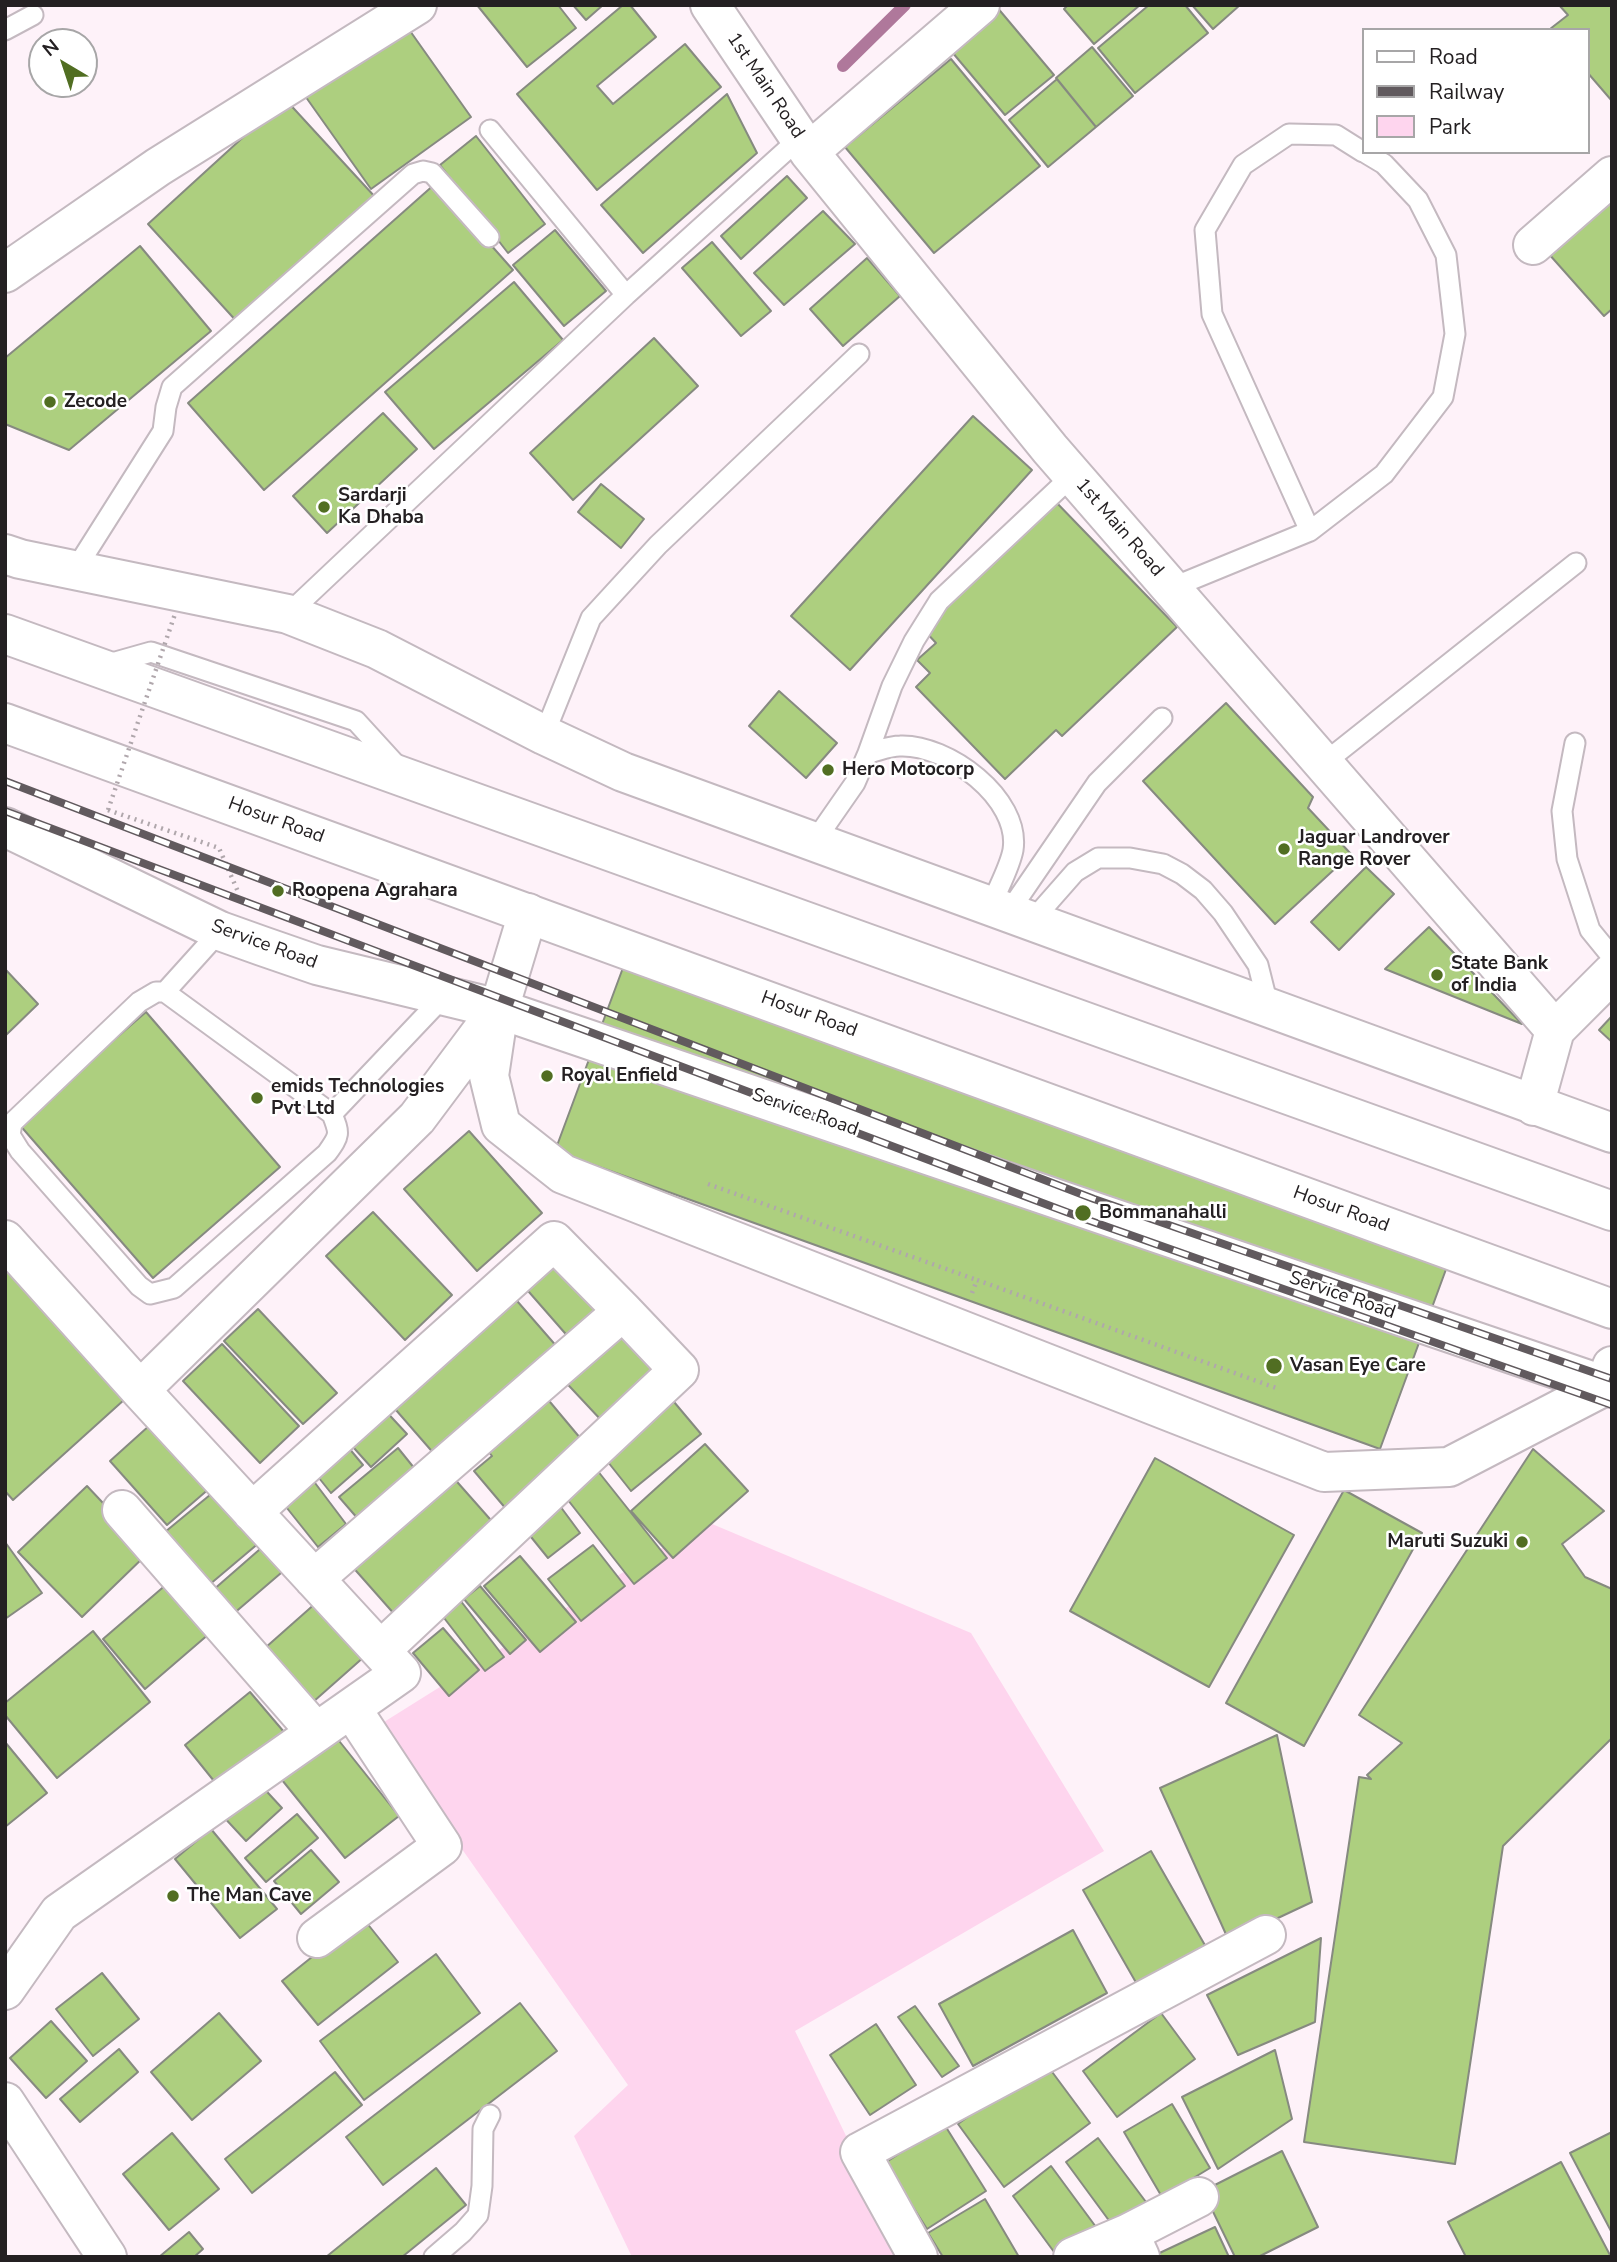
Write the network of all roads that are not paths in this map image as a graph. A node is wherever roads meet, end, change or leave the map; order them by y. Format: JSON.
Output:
{"nodes":[{"id":1,"x":417,"y":5,"type":"edge"},
{"id":2,"x":710,"y":5,"type":"edge"},
{"id":3,"x":980,"y":5,"type":"edge"},
{"id":4,"x":33,"y":15,"type":"dead end"},
{"id":5,"x":5,"y":30,"type":"edge"},
{"id":6,"x":490,"y":130,"type":"dead end"},
{"id":7,"x":804,"y":145,"type":"junction"},
{"id":8,"x":1362,"y":151,"type":"edge"},
{"id":9,"x":1367,"y":154,"type":"edge"},
{"id":10,"x":1612,"y":176,"type":"edge"},
{"id":11,"x":489,"y":237,"type":"dead end"},
{"id":12,"x":1533,"y":244,"type":"dead end"},
{"id":13,"x":5,"y":273,"type":"edge"},
{"id":14,"x":626,"y":295,"type":"junction"},
{"id":15,"x":859,"y":354,"type":"dead end"},
{"id":16,"x":1073,"y":475,"type":"junction"},
{"id":17,"x":1310,"y":531,"type":"junction"},
{"id":18,"x":5,"y":554,"type":"edge"},
{"id":19,"x":1576,"y":562,"type":"dead end"},
{"id":20,"x":75,"y":570,"type":"junction"},
{"id":21,"x":1171,"y":588,"type":"junction"},
{"id":22,"x":288,"y":614,"type":"junction"},
{"id":23,"x":5,"y":634,"type":"edge"},
{"id":24,"x":1162,"y":718,"type":"dead end"},
{"id":25,"x":5,"y":723,"type":"edge"},
{"id":26,"x":544,"y":735,"type":"junction"},
{"id":27,"x":1575,"y":743,"type":"dead end"},
{"id":28,"x":867,"y":753,"type":"junction"},
{"id":29,"x":1324,"y":764,"type":"junction"},
{"id":30,"x":5,"y":827,"type":"edge"},
{"id":31,"x":814,"y":842,"type":"junction"},
{"id":32,"x":528,"y":912,"type":"junction"},
{"id":33,"x":1010,"y":914,"type":"junction"},
{"id":34,"x":220,"y":931,"type":"junction"},
{"id":35,"x":1612,"y":957,"type":"edge"},
{"id":36,"x":1612,"y":973,"type":"edge"},
{"id":37,"x":165,"y":992,"type":"junction"},
{"id":38,"x":443,"y":996,"type":"junction"},
{"id":39,"x":499,"y":1009,"type":"junction"},
{"id":40,"x":1269,"y":1009,"type":"junction"},
{"id":41,"x":1555,"y":1030,"type":"junction"},
{"id":42,"x":1534,"y":1106,"type":"junction"},
{"id":43,"x":332,"y":1114,"type":"junction"},
{"id":44,"x":1612,"y":1133,"type":"edge"},
{"id":45,"x":1612,"y":1211,"type":"edge"},
{"id":46,"x":5,"y":1240,"type":"edge"},
{"id":47,"x":1612,"y":1308,"type":"edge"},
{"id":48,"x":623,"y":1311,"type":"junction"},
{"id":49,"x":1609,"y":1380,"type":"edge"},
{"id":50,"x":140,"y":1390,"type":"junction"},
{"id":51,"x":122,"y":1510,"type":"dead end"},
{"id":52,"x":252,"y":1512,"type":"junction"},
{"id":53,"x":314,"y":1579,"type":"junction"},
{"id":54,"x":381,"y":1650,"type":"junction"},
{"id":55,"x":351,"y":1708,"type":"junction"},
{"id":56,"x":316,"y":1732,"type":"junction"},
{"id":57,"x":1266,"y":1936,"type":"dead end"},
{"id":58,"x":317,"y":1938,"type":"dead end"},
{"id":59,"x":5,"y":1990,"type":"edge"},
{"id":60,"x":490,"y":2115,"type":"dead end"},
{"id":61,"x":9,"y":2116,"type":"edge"},
{"id":62,"x":1199,"y":2197,"type":"dead end"},
{"id":63,"x":1134,"y":2245,"type":"edge"},
{"id":64,"x":107,"y":2257,"type":"edge"},
{"id":65,"x":434,"y":2257,"type":"edge"},
{"id":66,"x":918,"y":2257,"type":"edge"},
{"id":67,"x":1073,"y":2257,"type":"edge"}],
"edges":[{"from":1,"to":13,"type":"main road"},
{"from":2,"to":7,"type":"main road","name":"1st Main Road"},
{"from":3,"to":7,"type":"main road"},
{"from":4,"to":5,"type":"lane"},
{"from":6,"to":14,"type":"lane"},
{"from":7,"to":14,"type":"lane"},
{"from":7,"to":16,"type":"main road","name":"1st Main Road"},
{"from":8,"to":17,"type":"lane"},
{"from":9,"to":17,"type":"lane"},
{"from":10,"to":12,"type":"main road"},
{"from":11,"to":20,"type":"lane"},
{"from":14,"to":22,"type":"lane"},
{"from":15,"to":26,"type":"lane"},
{"from":16,"to":21,"type":"main road","name":"1st Main Road"},
{"from":16,"to":28,"type":"lane"},
{"from":17,"to":21,"type":"lane"},
{"from":18,"to":20,"type":"main road"},
{"from":19,"to":29,"type":"lane"},
{"from":20,"to":22,"type":"main road"},
{"from":21,"to":29,"type":"main road","name":"1st Main Road"},
{"from":22,"to":26,"type":"main road"},
{"from":23,"to":45,"type":"main road"},
{"from":24,"to":33,"type":"lane"},
{"from":25,"to":32,"type":"main road","name":"Hosur Road"},
{"from":26,"to":31,"type":"main road"},
{"from":27,"to":35,"type":"lane"},
{"from":28,"to":31,"type":"lane"},
{"from":28,"to":33,"type":"lane"},
{"from":29,"to":41,"type":"main road","name":"1st Main Road"},
{"from":30,"to":34,"type":"main road","name":"Service Road"},
{"from":31,"to":33,"type":"main road"},
{"from":32,"to":39,"type":"main road"},
{"from":32,"to":47,"type":"main road","name":"Hosur Road"},
{"from":33,"to":40,"type":"main road"},
{"from":33,"to":40,"type":"lane"},
{"from":34,"to":37,"type":"lane"},
{"from":34,"to":38,"type":"main road","name":"Service Road"},
{"from":36,"to":41,"type":"main road"},
{"from":37,"to":43,"type":"lane"},
{"from":37,"to":43,"type":"lane"},
{"from":38,"to":39,"type":"main road","name":"Service Road"},
{"from":38,"to":43,"type":"lane"},
{"from":39,"to":49,"type":"main road","name":"Service Road"},
{"from":39,"to":49,"type":"main road"},
{"from":39,"to":50,"type":"main road"},
{"from":40,"to":42,"type":"main road"},
{"from":41,"to":42,"type":"main road"},
{"from":42,"to":44,"type":"main road"},
{"from":46,"to":50,"type":"main road"},
{"from":48,"to":52,"type":"main road"},
{"from":48,"to":53,"type":"main road"},
{"from":48,"to":54,"type":"main road"},
{"from":50,"to":52,"type":"main road"},
{"from":51,"to":56,"type":"main road"},
{"from":52,"to":53,"type":"main road"},
{"from":53,"to":54,"type":"main road"},
{"from":54,"to":55,"type":"main road"},
{"from":55,"to":56,"type":"main road"},
{"from":55,"to":58,"type":"main road"},
{"from":56,"to":59,"type":"main road"},
{"from":57,"to":66,"type":"main road"},
{"from":60,"to":65,"type":"lane"},
{"from":61,"to":64,"type":"main road"},
{"from":62,"to":63,"type":"main road"},
{"from":63,"to":67,"type":"main road"}]}
